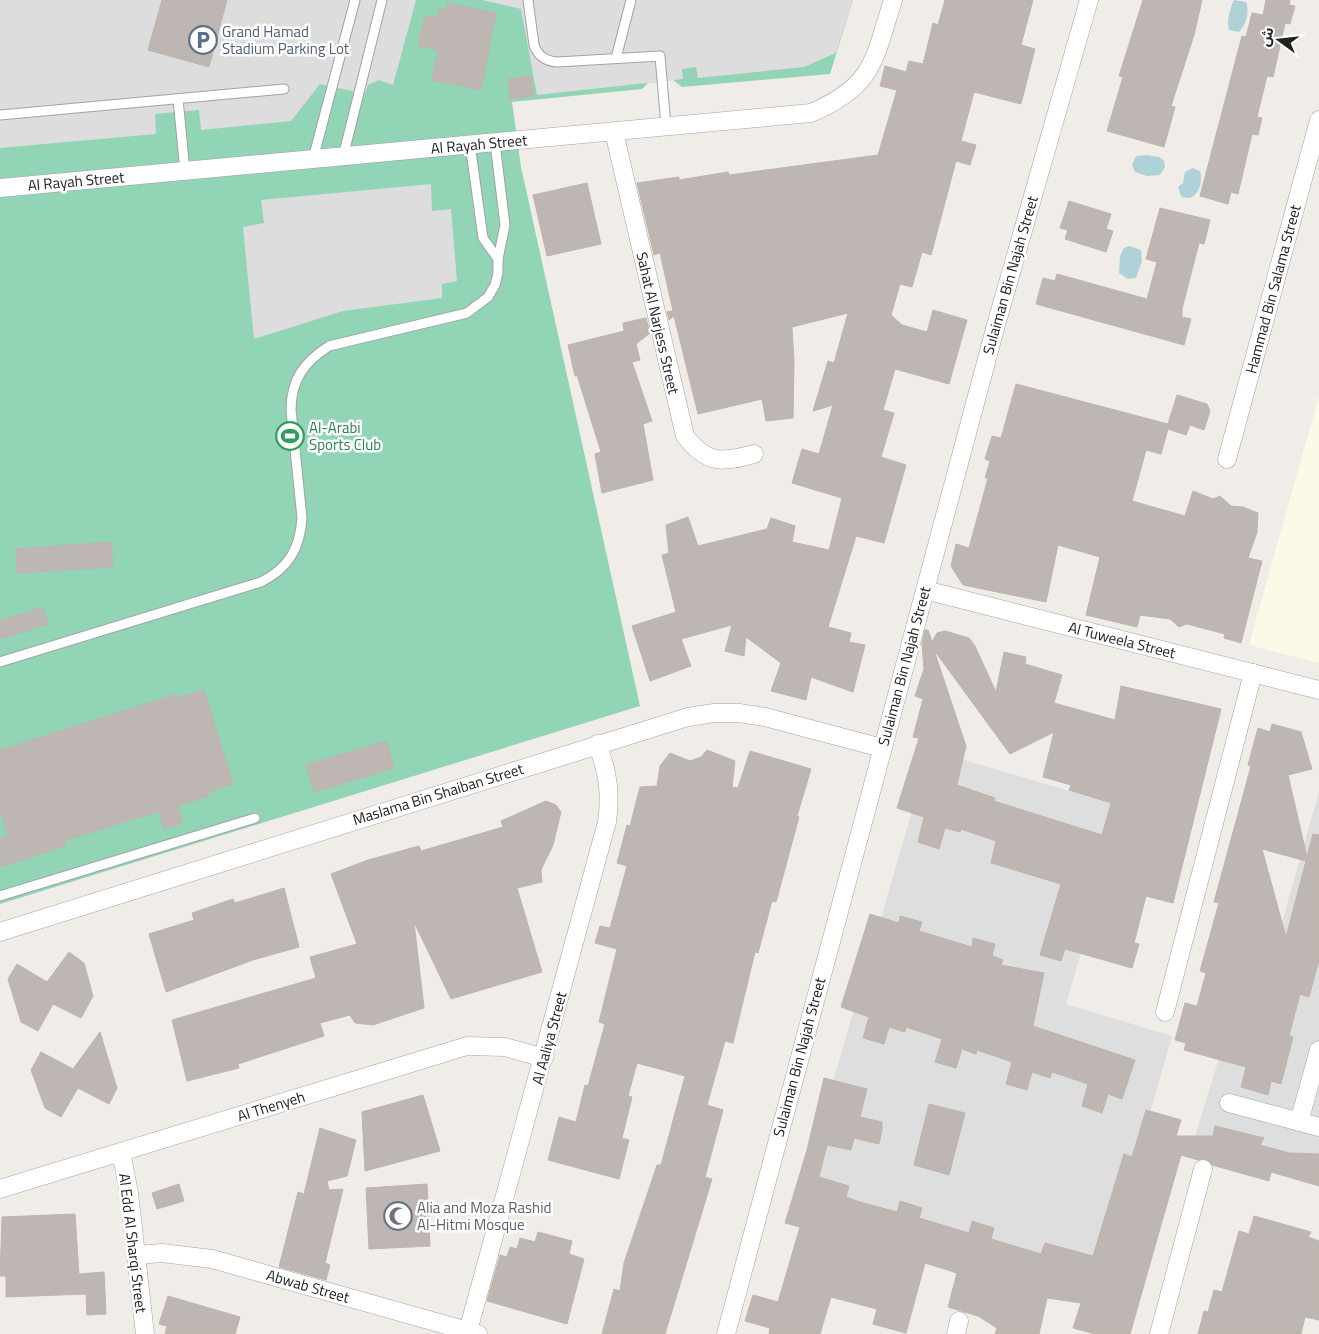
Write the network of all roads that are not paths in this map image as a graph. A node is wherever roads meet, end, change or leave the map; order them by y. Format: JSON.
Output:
{"nodes":[{"id":1,"x":355,"y":0,"type":"edge"},
{"id":2,"x":382,"y":0,"type":"edge"},
{"id":3,"x":528,"y":0,"type":"edge"},
{"id":4,"x":631,"y":0,"type":"edge"},
{"id":5,"x":893,"y":0,"type":"edge"},
{"id":6,"x":1089,"y":0,"type":"edge"},
{"id":7,"x":616,"y":58,"type":"junction"},
{"id":8,"x":284,"y":89,"type":"dead end"},
{"id":9,"x":178,"y":99,"type":"junction"},
{"id":10,"x":0,"y":115,"type":"edge"},
{"id":11,"x":1319,"y":120,"type":"edge"},
{"id":12,"x":666,"y":126,"type":"junction"},
{"id":13,"x":614,"y":132,"type":"junction"},
{"id":14,"x":495,"y":143,"type":"junction"},
{"id":15,"x":470,"y":144,"type":"junction"},
{"id":16,"x":343,"y":157,"type":"junction"},
{"id":17,"x":313,"y":159,"type":"junction"},
{"id":18,"x":185,"y":172,"type":"junction"},
{"id":19,"x":0,"y":188,"type":"edge"},
{"id":20,"x":498,"y":259,"type":"junction"},
{"id":21,"x":754,"y":454,"type":"dead end"},
{"id":22,"x":1227,"y":459,"type":"dead end"},
{"id":23,"x":924,"y":590,"type":"junction"},
{"id":24,"x":0,"y":662,"type":"edge"},
{"id":25,"x":1253,"y":673,"type":"junction"},
{"id":26,"x":1319,"y":690,"type":"edge"},
{"id":27,"x":597,"y":744,"type":"junction"},
{"id":28,"x":882,"y":748,"type":"junction"},
{"id":29,"x":255,"y":818,"type":"dead end"},
{"id":30,"x":0,"y":896,"type":"edge"},
{"id":31,"x":0,"y":932,"type":"edge"},
{"id":32,"x":1165,"y":1012,"type":"dead end"},
{"id":33,"x":1319,"y":1050,"type":"edge"},
{"id":34,"x":544,"y":1058,"type":"junction"},
{"id":35,"x":1229,"y":1103,"type":"dead end"},
{"id":36,"x":1299,"y":1122,"type":"junction"},
{"id":37,"x":1319,"y":1128,"type":"edge"},
{"id":38,"x":121,"y":1152,"type":"junction"},
{"id":39,"x":1203,"y":1169,"type":"dead end"},
{"id":40,"x":0,"y":1190,"type":"edge"},
{"id":41,"x":136,"y":1255,"type":"junction"},
{"id":42,"x":473,"y":1333,"type":"edge"},
{"id":43,"x":145,"y":1334,"type":"edge"},
{"id":44,"x":726,"y":1334,"type":"edge"},
{"id":45,"x":1159,"y":1334,"type":"edge"}],
"edges":[{"from":1,"to":17,"type":"lane"},
{"from":2,"to":16,"type":"lane"},
{"from":3,"to":7,"type":"lane"},
{"from":4,"to":7,"type":"lane"},
{"from":5,"to":12,"type":"street","name":"Al Rayah Street"},
{"from":6,"to":23,"type":"street","name":"Sulaiman Bin Najah Street"},
{"from":7,"to":12,"type":"lane"},
{"from":8,"to":9,"type":"lane"},
{"from":9,"to":10,"type":"lane"},
{"from":9,"to":18,"type":"lane"},
{"from":11,"to":22,"type":"street","name":"Hammad Bin Salama Street"},
{"from":12,"to":13,"type":"street","name":"Al Rayah Street"},
{"from":13,"to":14,"type":"street","name":"Al Rayah Street"},
{"from":13,"to":21,"type":"street","name":"Sahat Al Narjess Street"},
{"from":14,"to":15,"type":"street","name":"Al Rayah Street"},
{"from":14,"to":20,"type":"lane"},
{"from":15,"to":16,"type":"street","name":"Al Rayah Street"},
{"from":15,"to":20,"type":"lane"},
{"from":16,"to":17,"type":"street","name":"Al Rayah Street"},
{"from":17,"to":18,"type":"street","name":"Al Rayah Street"},
{"from":18,"to":19,"type":"street","name":"Al Rayah Street"},
{"from":20,"to":24,"type":"lane"},
{"from":23,"to":25,"type":"street","name":"Al Tuweela Street"},
{"from":23,"to":28,"type":"street","name":"Sulaiman Bin Najah Street"},
{"from":25,"to":26,"type":"street","name":"Al Tuweela Street"},
{"from":25,"to":32,"type":"street"},
{"from":27,"to":28,"type":"street","name":"Maslama Bin Shaiban Street"},
{"from":27,"to":31,"type":"street","name":"Maslama Bin Shaiban Street"},
{"from":27,"to":34,"type":"street","name":"Al Aaliya Street"},
{"from":28,"to":44,"type":"street","name":"Sulaiman Bin Najah Street"},
{"from":29,"to":30,"type":"lane"},
{"from":33,"to":36,"type":"street"},
{"from":34,"to":38,"type":"street","name":"Al Thenyeh"},
{"from":34,"to":42,"type":"street","name":"Al Aaliya Street"},
{"from":35,"to":36,"type":"street"},
{"from":36,"to":37,"type":"street"},
{"from":38,"to":40,"type":"street","name":"Al Thenyeh"},
{"from":38,"to":41,"type":"street","name":"Al Edd Al Sharqi Street"},
{"from":39,"to":45,"type":"street"},
{"from":41,"to":42,"type":"street","name":"Abwab Street"},
{"from":41,"to":43,"type":"street","name":"Al Edd Al Sharqi Street"}]}
